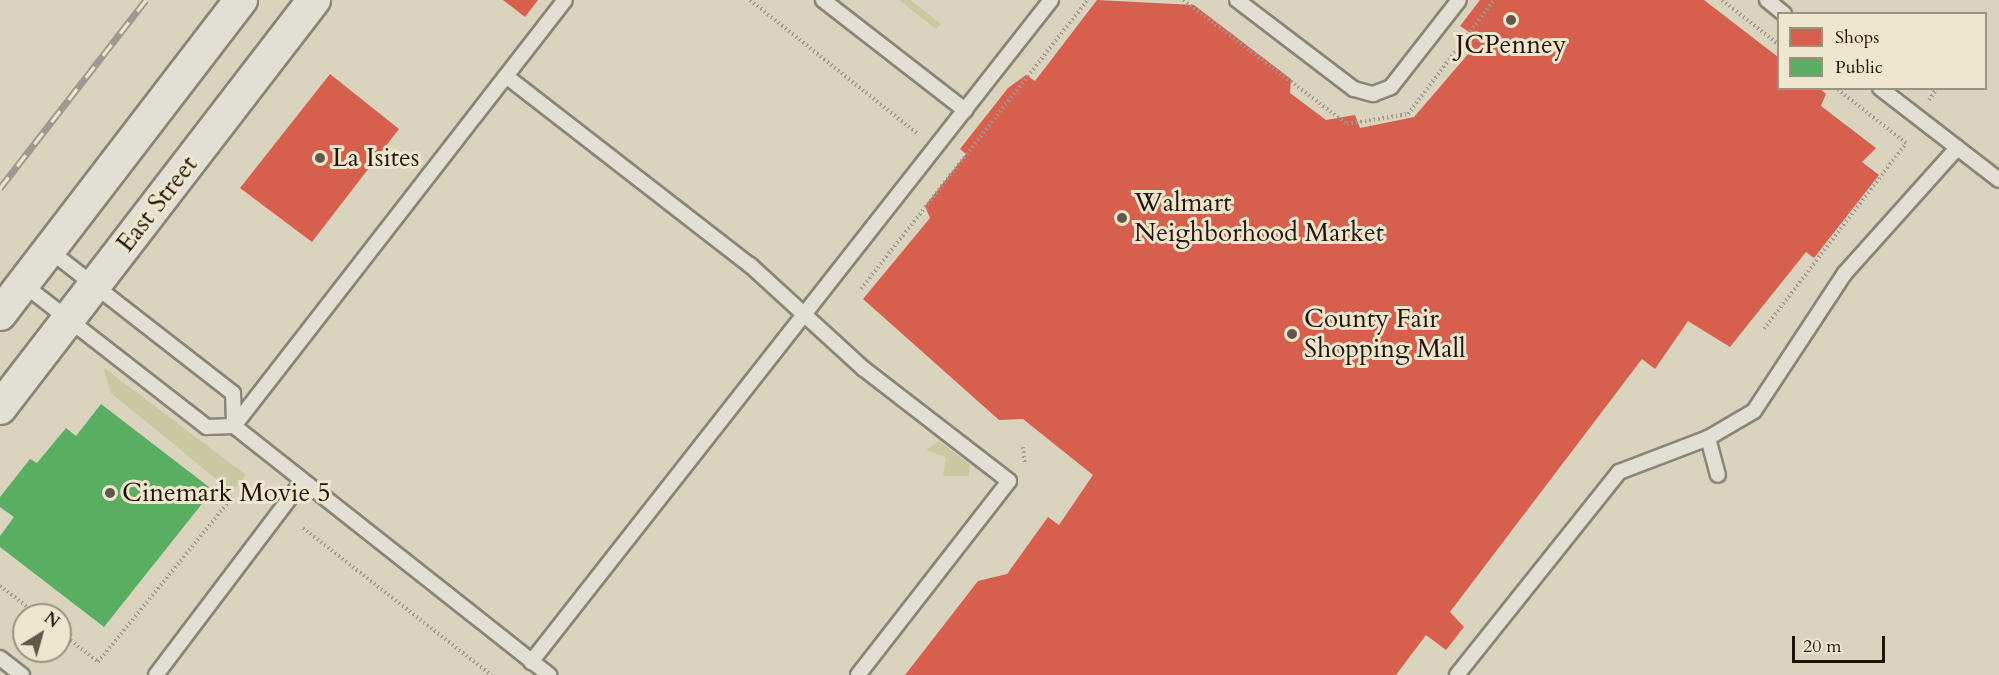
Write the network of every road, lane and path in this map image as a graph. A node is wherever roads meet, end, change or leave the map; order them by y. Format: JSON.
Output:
{"nodes":[{"id":1,"x":241,"y":0,"type":"edge"},
{"id":2,"x":314,"y":0,"type":"edge"},
{"id":3,"x":565,"y":0,"type":"edge"},
{"id":4,"x":750,"y":0,"type":"edge"},
{"id":5,"x":823,"y":0,"type":"edge"},
{"id":6,"x":1051,"y":0,"type":"edge"},
{"id":7,"x":1088,"y":0,"type":"edge"},
{"id":8,"x":1238,"y":0,"type":"edge"},
{"id":9,"x":1459,"y":0,"type":"edge"},
{"id":10,"x":1722,"y":0,"type":"edge"},
{"id":11,"x":1767,"y":0,"type":"edge"},
{"id":12,"x":1782,"y":12,"type":"edge"},
{"id":13,"x":1777,"y":42,"type":"edge"},
{"id":14,"x":506,"y":76,"type":"junction"},
{"id":15,"x":1839,"y":90,"type":"edge"},
{"id":16,"x":1883,"y":90,"type":"edge"},
{"id":17,"x":965,"y":110,"type":"junction"},
{"id":18,"x":936,"y":148,"type":"junction"},
{"id":19,"x":1957,"y":148,"type":"junction"},
{"id":20,"x":1999,"y":180,"type":"edge"},
{"id":21,"x":49,"y":250,"type":"junction"},
{"id":22,"x":23,"y":284,"type":"junction"},
{"id":23,"x":94,"y":285,"type":"junction"},
{"id":24,"x":861,"y":289,"type":"dead end"},
{"id":25,"x":0,"y":314,"type":"edge"},
{"id":26,"x":805,"y":314,"type":"junction"},
{"id":27,"x":68,"y":319,"type":"junction"},
{"id":28,"x":1764,"y":329,"type":"dead end"},
{"id":29,"x":0,"y":408,"type":"edge"},
{"id":30,"x":234,"y":426,"type":"junction"},
{"id":31,"x":1708,"y":438,"type":"junction"},
{"id":32,"x":1718,"y":475,"type":"dead end"},
{"id":33,"x":302,"y":482,"type":"junction"},
{"id":34,"x":234,"y":495,"type":"dead end"},
{"id":35,"x":303,"y":528,"type":"dead end"},
{"id":36,"x":0,"y":586,"type":"edge"},
{"id":37,"x":22,"y":603,"type":"edge"},
{"id":38,"x":72,"y":641,"type":"edge"},
{"id":39,"x":0,"y":658,"type":"edge"},
{"id":40,"x":531,"y":662,"type":"junction"},
{"id":41,"x":22,"y":675,"type":"edge"},
{"id":42,"x":156,"y":675,"type":"edge"},
{"id":43,"x":491,"y":675,"type":"edge"},
{"id":44,"x":549,"y":675,"type":"edge"},
{"id":45,"x":858,"y":675,"type":"edge"},
{"id":46,"x":1457,"y":675,"type":"edge"}],
"edges":[{"from":1,"to":21,"type":"street"},
{"from":2,"to":23,"type":"street","name":"East Street"},
{"from":3,"to":14,"type":"lane"},
{"from":4,"to":18,"type":"path"},
{"from":5,"to":17,"type":"lane"},
{"from":6,"to":17,"type":"lane"},
{"from":7,"to":24,"type":"path"},
{"from":8,"to":9,"type":"lane"},
{"from":10,"to":13,"type":"path"},
{"from":11,"to":12,"type":"lane"},
{"from":14,"to":26,"type":"lane"},
{"from":14,"to":30,"type":"lane"},
{"from":15,"to":28,"type":"path"},
{"from":16,"to":19,"type":"lane"},
{"from":17,"to":18,"type":"lane"},
{"from":18,"to":26,"type":"lane"},
{"from":19,"to":20,"type":"lane"},
{"from":19,"to":31,"type":"lane"},
{"from":21,"to":22,"type":"street"},
{"from":21,"to":23,"type":"lane"},
{"from":22,"to":25,"type":"street"},
{"from":22,"to":27,"type":"lane"},
{"from":23,"to":27,"type":"street","name":"East Street"},
{"from":23,"to":30,"type":"lane"},
{"from":26,"to":40,"type":"lane"},
{"from":26,"to":45,"type":"lane"},
{"from":27,"to":29,"type":"street","name":"East Street"},
{"from":27,"to":30,"type":"lane"},
{"from":30,"to":33,"type":"lane"},
{"from":31,"to":32,"type":"lane"},
{"from":31,"to":46,"type":"lane"},
{"from":33,"to":40,"type":"lane"},
{"from":33,"to":42,"type":"lane"},
{"from":34,"to":38,"type":"path"},
{"from":35,"to":43,"type":"path"},
{"from":36,"to":37,"type":"path"},
{"from":39,"to":41,"type":"lane"},
{"from":40,"to":44,"type":"lane"}]}
